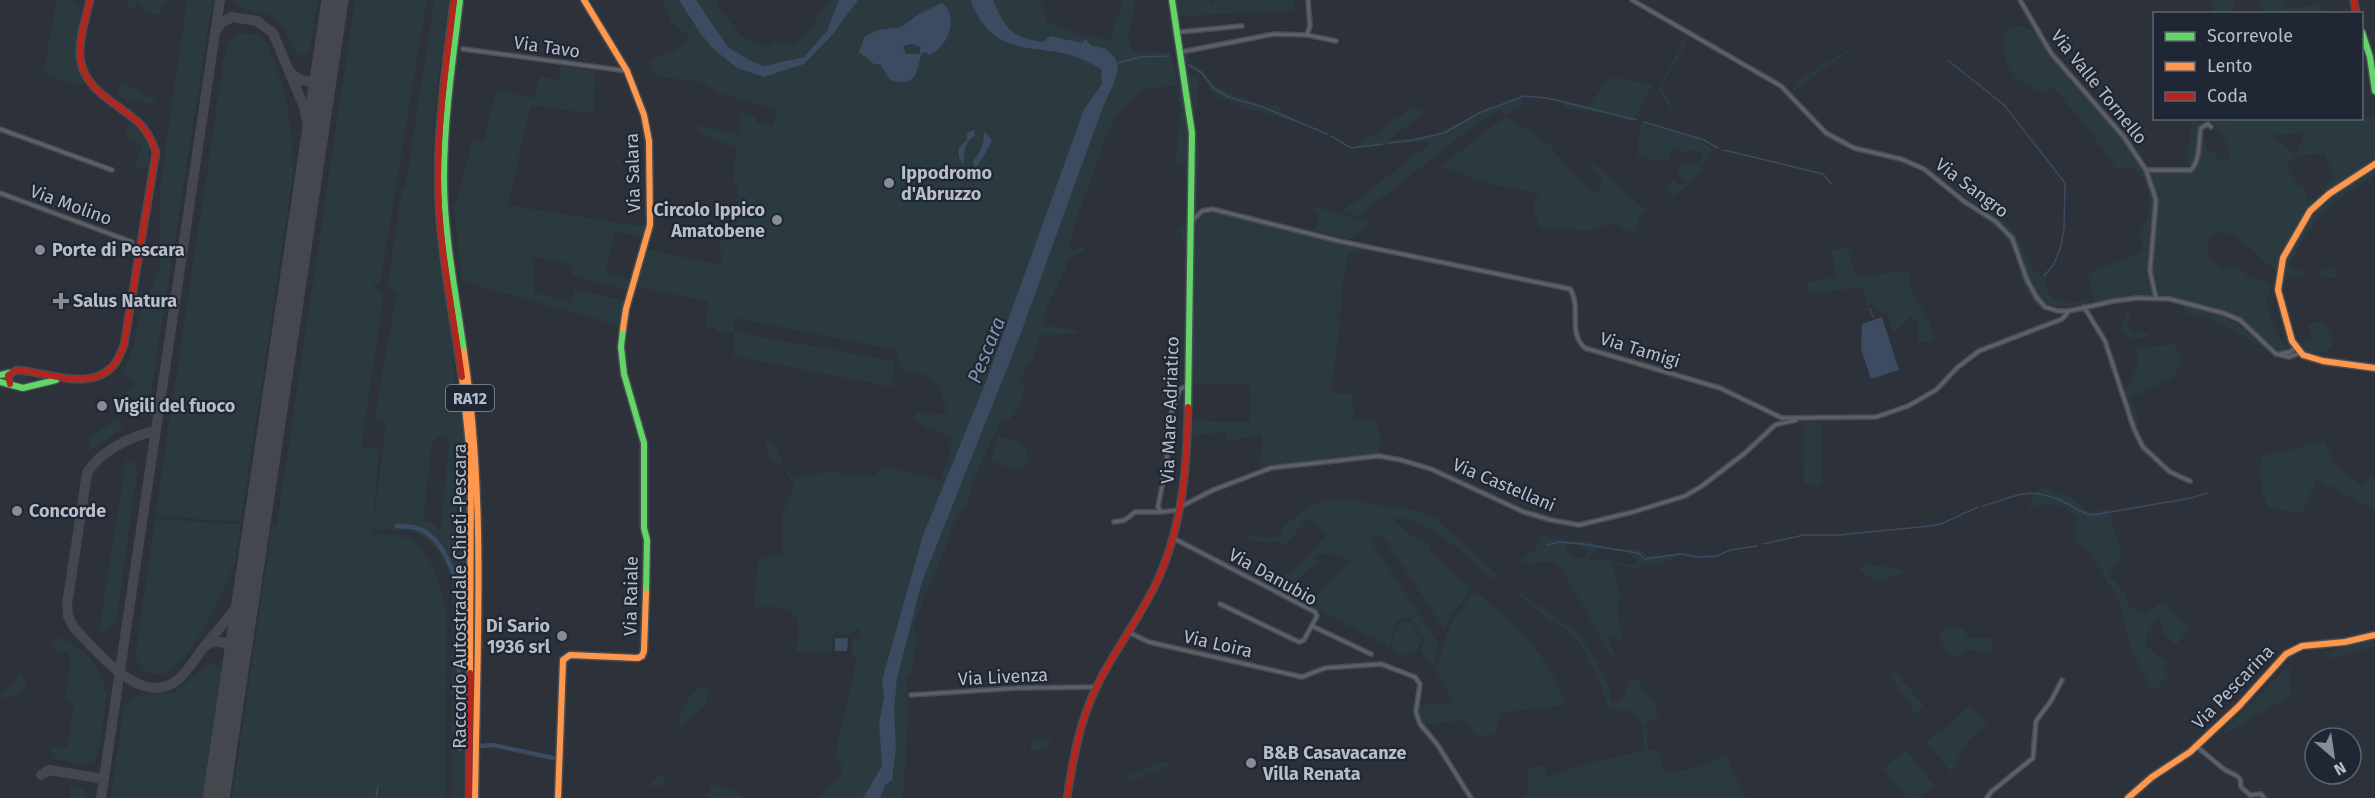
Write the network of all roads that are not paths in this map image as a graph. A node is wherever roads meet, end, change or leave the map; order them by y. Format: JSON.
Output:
{"nodes":[{"id":1,"x":90,"y":0,"type":"edge"},
{"id":2,"x":454,"y":0,"type":"edge"},
{"id":3,"x":460,"y":0,"type":"edge"},
{"id":4,"x":584,"y":0,"type":"edge"},
{"id":5,"x":1172,"y":0,"type":"edge"},
{"id":6,"x":1308,"y":0,"type":"edge"},
{"id":7,"x":1632,"y":0,"type":"edge"},
{"id":8,"x":2020,"y":0,"type":"edge"},
{"id":9,"x":1242,"y":26,"type":"dead end"},
{"id":10,"x":1179,"y":32,"type":"junction"},
{"id":11,"x":1307,"y":35,"type":"junction"},
{"id":12,"x":2363,"y":38,"type":"edge"},
{"id":13,"x":1336,"y":41,"type":"dead end"},
{"id":14,"x":463,"y":49,"type":"dead end"},
{"id":15,"x":1181,"y":52,"type":"junction"},
{"id":16,"x":627,"y":71,"type":"junction"},
{"id":17,"x":2375,"y":91,"type":"edge"},
{"id":18,"x":2211,"y":127,"type":"dead end"},
{"id":19,"x":0,"y":129,"type":"edge"},
{"id":20,"x":2375,"y":164,"type":"edge"},
{"id":21,"x":112,"y":170,"type":"dead end"},
{"id":22,"x":2146,"y":170,"type":"junction"},
{"id":23,"x":0,"y":194,"type":"edge"},
{"id":24,"x":1191,"y":222,"type":"junction"},
{"id":25,"x":132,"y":242,"type":"dead end"},
{"id":26,"x":2156,"y":298,"type":"junction"},
{"id":27,"x":2084,"y":307,"type":"junction"},
{"id":28,"x":2069,"y":311,"type":"junction"},
{"id":29,"x":2298,"y":350,"type":"junction"},
{"id":30,"x":2278,"y":355,"type":"junction"},
{"id":31,"x":2375,"y":368,"type":"edge"},
{"id":32,"x":30,"y":372,"type":"junction"},
{"id":33,"x":9,"y":373,"type":"junction"},
{"id":34,"x":0,"y":375,"type":"edge"},
{"id":35,"x":62,"y":378,"type":"junction"},
{"id":36,"x":0,"y":382,"type":"edge"},
{"id":37,"x":10,"y":384,"type":"junction"},
{"id":38,"x":29,"y":385,"type":"junction"},
{"id":39,"x":1188,"y":386,"type":"junction"},
{"id":40,"x":1798,"y":419,"type":"junction"},
{"id":41,"x":641,"y":426,"type":"joint"},
{"id":42,"x":2190,"y":481,"type":"dead end"},
{"id":43,"x":1180,"y":508,"type":"junction"},
{"id":44,"x":1161,"y":512,"type":"junction"},
{"id":45,"x":1114,"y":522,"type":"dead end"},
{"id":46,"x":1173,"y":538,"type":"junction"},
{"id":47,"x":1220,"y":604,"type":"dead end"},
{"id":48,"x":1312,"y":626,"type":"junction"},
{"id":49,"x":1128,"y":632,"type":"junction"},
{"id":50,"x":2375,"y":635,"type":"edge"},
{"id":51,"x":1371,"y":654,"type":"dead end"},
{"id":52,"x":2062,"y":680,"type":"dead end"},
{"id":53,"x":1096,"y":687,"type":"junction"},
{"id":54,"x":911,"y":695,"type":"dead end"},
{"id":55,"x":2196,"y":746,"type":"junction"},
{"id":56,"x":469,"y":798,"type":"edge"},
{"id":57,"x":475,"y":798,"type":"edge"},
{"id":58,"x":558,"y":798,"type":"edge"},
{"id":59,"x":1066,"y":798,"type":"edge"},
{"id":60,"x":1471,"y":798,"type":"edge"},
{"id":61,"x":1988,"y":798,"type":"edge"},
{"id":62,"x":2128,"y":798,"type":"edge"},
{"id":63,"x":2264,"y":798,"type":"edge"}],
"edges":[{"from":1,"to":35,"type":"main road"},
{"from":2,"to":56,"type":"main road","name":"Raccordo Autostradale Chieti-Pescara","number":"RA12"},
{"from":3,"to":57,"type":"main road","name":"Raccordo Autostradale Chieti-Pescara","number":"RA12"},
{"from":4,"to":16,"type":"main road","name":"Via Salara"},
{"from":5,"to":10,"type":"main road","name":"Via Mare Adriatico"},
{"from":6,"to":11,"type":"street"},
{"from":7,"to":28,"type":"street","name":"Via Sangro"},
{"from":8,"to":22,"type":"street","name":"Via Valle Tornello"},
{"from":9,"to":10,"type":"street"},
{"from":10,"to":15,"type":"main road","name":"Via Mare Adriatico"},
{"from":11,"to":13,"type":"street"},
{"from":11,"to":15,"type":"street"},
{"from":12,"to":17,"type":"main road"},
{"from":14,"to":16,"type":"street","name":"Via Tavo"},
{"from":15,"to":24,"type":"main road","name":"Via Mare Adriatico"},
{"from":16,"to":41,"type":"main road","name":"Via Salara"},
{"from":18,"to":22,"type":"street"},
{"from":19,"to":21,"type":"street"},
{"from":20,"to":29,"type":"main road"},
{"from":22,"to":26,"type":"street","name":"Via Valle Tornello"},
{"from":23,"to":25,"type":"street","name":"Via Molino"},
{"from":24,"to":39,"type":"main road","name":"Via Mare Adriatico"},
{"from":24,"to":40,"type":"street","name":"Via Tamigi"},
{"from":26,"to":27,"type":"street"},
{"from":26,"to":30,"type":"street"},
{"from":27,"to":28,"type":"street"},
{"from":27,"to":42,"type":"street"},
{"from":28,"to":40,"type":"street","name":"Via Tamigi"},
{"from":29,"to":30,"type":"street"},
{"from":29,"to":30,"type":"street"},
{"from":29,"to":31,"type":"main road"},
{"from":32,"to":33,"type":"main road"},
{"from":32,"to":35,"type":"main road"},
{"from":32,"to":38,"type":"main road"},
{"from":33,"to":34,"type":"main road"},
{"from":33,"to":37,"type":"main road"},
{"from":35,"to":38,"type":"main road"},
{"from":36,"to":37,"type":"main road"},
{"from":37,"to":38,"type":"main road"},
{"from":39,"to":43,"type":"main road","name":"Via Mare Adriatico"},
{"from":39,"to":44,"type":"street"},
{"from":40,"to":43,"type":"street","name":"Via Castellani"},
{"from":41,"to":58,"type":"main road","name":"Via Raiale"},
{"from":43,"to":44,"type":"street"},
{"from":43,"to":46,"type":"main road","name":"Via Mare Adriatico"},
{"from":44,"to":45,"type":"street"},
{"from":46,"to":48,"type":"street","name":"Via Danubio"},
{"from":46,"to":49,"type":"main road","name":"Via Mare Adriatico"},
{"from":47,"to":48,"type":"street","name":"Via Danubio"},
{"from":48,"to":51,"type":"street"},
{"from":49,"to":53,"type":"main road","name":"Via Mare Adriatico"},
{"from":49,"to":60,"type":"street","name":"Via Loira"},
{"from":50,"to":55,"type":"main road","name":"Via Pescarina"},
{"from":52,"to":61,"type":"street"},
{"from":53,"to":54,"type":"street","name":"Via Livenza"},
{"from":53,"to":59,"type":"main road","name":"Via Mare Adriatico"},
{"from":55,"to":62,"type":"main road","name":"Via Pescarina"},
{"from":55,"to":63,"type":"street"}]}
